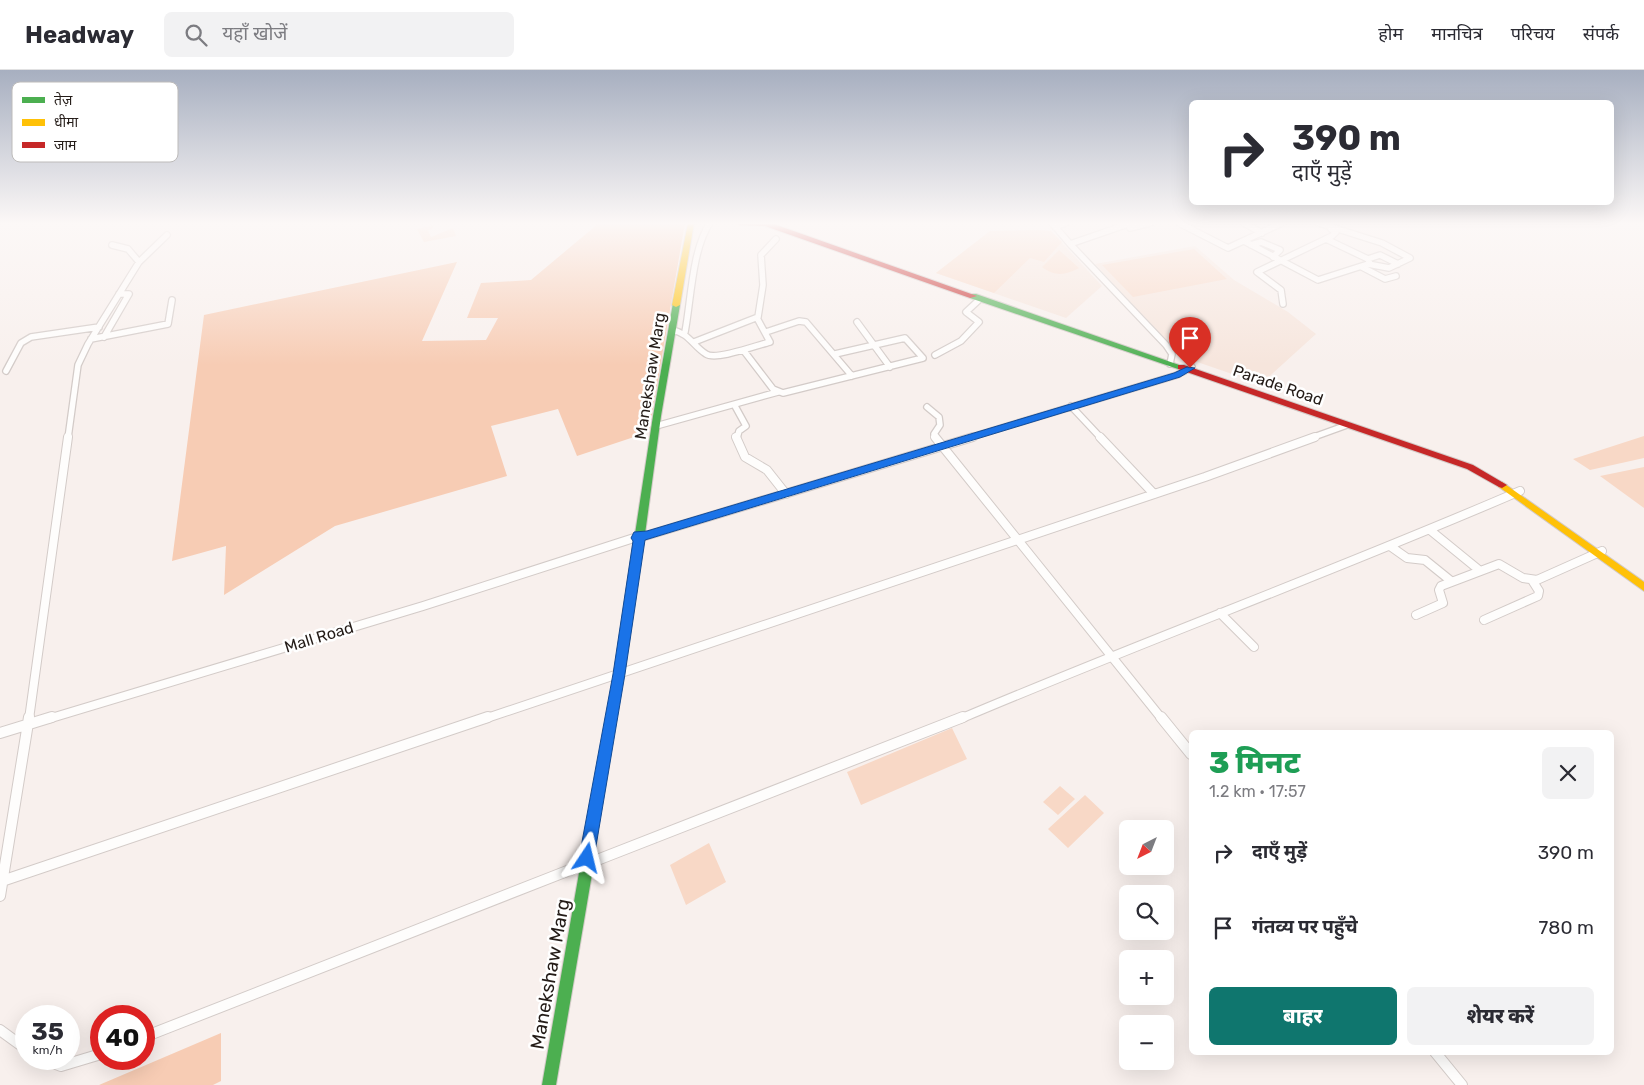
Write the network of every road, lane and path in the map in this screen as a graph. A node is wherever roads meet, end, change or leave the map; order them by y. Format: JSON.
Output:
{"nodes":[{"id":1,"x":135,"y":270,"type":"edge"},
{"id":2,"x":683,"y":270,"type":"edge"},
{"id":3,"x":696,"y":270,"type":"edge"},
{"id":4,"x":762,"y":270,"type":"edge"},
{"id":5,"x":903,"y":270,"type":"edge"},
{"id":6,"x":904,"y":270,"type":"edge"},
{"id":7,"x":1095,"y":270,"type":"edge"},
{"id":8,"x":1260,"y":270,"type":"edge"},
{"id":9,"x":1299,"y":270,"type":"edge"},
{"id":10,"x":1348,"y":270,"type":"edge"},
{"id":11,"x":1370,"y":270,"type":"edge"},
{"id":12,"x":1396,"y":276,"type":"dead end"},
{"id":13,"x":119,"y":294,"type":"junction"},
{"id":14,"x":980,"y":299,"type":"junction"},
{"id":15,"x":172,"y":300,"type":"dead end"},
{"id":16,"x":1283,"y":304,"type":"dead end"},
{"id":17,"x":757,"y":318,"type":"junction"},
{"id":18,"x":857,"y":322,"type":"dead end"},
{"id":19,"x":99,"y":327,"type":"junction"},
{"id":20,"x":672,"y":330,"type":"junction"},
{"id":21,"x":685,"y":332,"type":"junction"},
{"id":22,"x":766,"y":332,"type":"junction"},
{"id":23,"x":104,"y":337,"type":"junction"},
{"id":24,"x":91,"y":340,"type":"junction"},
{"id":25,"x":694,"y":342,"type":"junction"},
{"id":26,"x":874,"y":345,"type":"junction"},
{"id":27,"x":744,"y":351,"type":"junction"},
{"id":28,"x":835,"y":354,"type":"junction"},
{"id":29,"x":935,"y":355,"type":"dead end"},
{"id":30,"x":1172,"y":362,"type":"junction"},
{"id":31,"x":890,"y":367,"type":"junction"},
{"id":32,"x":1190,"y":368,"type":"junction"},
{"id":33,"x":6,"y":371,"type":"dead end"},
{"id":34,"x":852,"y":376,"type":"junction"},
{"id":35,"x":778,"y":392,"type":"junction"},
{"id":36,"x":735,"y":406,"type":"junction"},
{"id":37,"x":1072,"y":406,"type":"junction"},
{"id":38,"x":927,"y":407,"type":"dead end"},
{"id":39,"x":1347,"y":425,"type":"junction"},
{"id":40,"x":656,"y":426,"type":"junction"},
{"id":41,"x":942,"y":446,"type":"junction"},
{"id":42,"x":1517,"y":491,"type":"junction"},
{"id":43,"x":786,"y":494,"type":"junction"},
{"id":44,"x":1154,"y":494,"type":"junction"},
{"id":45,"x":1430,"y":530,"type":"junction"},
{"id":46,"x":640,"y":537,"type":"junction"},
{"id":47,"x":1017,"y":539,"type":"junction"},
{"id":48,"x":1390,"y":546,"type":"junction"},
{"id":49,"x":1600,"y":552,"type":"junction"},
{"id":50,"x":1479,"y":570,"type":"junction"},
{"id":51,"x":1451,"y":580,"type":"junction"},
{"id":52,"x":1532,"y":580,"type":"junction"},
{"id":53,"x":1644,"y":581,"type":"edge"},
{"id":54,"x":1644,"y":587,"type":"edge"},
{"id":55,"x":1220,"y":613,"type":"junction"},
{"id":56,"x":1416,"y":615,"type":"dead end"},
{"id":57,"x":1484,"y":620,"type":"dead end"},
{"id":58,"x":1254,"y":647,"type":"dead end"},
{"id":59,"x":1111,"y":655,"type":"junction"},
{"id":60,"x":619,"y":674,"type":"junction"},
{"id":61,"x":28,"y":725,"type":"junction"},
{"id":62,"x":0,"y":733,"type":"edge"},
{"id":63,"x":1189,"y":752,"type":"edge"},
{"id":64,"x":586,"y":864,"type":"junction"},
{"id":65,"x":2,"y":881,"type":"junction"},
{"id":66,"x":0,"y":896,"type":"edge"},
{"id":67,"x":0,"y":1030,"type":"edge"},
{"id":68,"x":155,"y":1033,"type":"edge"},
{"id":69,"x":15,"y":1041,"type":"edge"},
{"id":70,"x":1437,"y":1055,"type":"edge"},
{"id":71,"x":549,"y":1085,"type":"edge"},
{"id":72,"x":1462,"y":1085,"type":"edge"}],
"edges":[{"from":1,"to":13,"type":"street"},
{"from":2,"to":20,"type":"street","name":"Manekshaw Marg"},
{"from":3,"to":21,"type":"street"},
{"from":4,"to":17,"type":"street"},
{"from":5,"to":14,"type":"street","name":"Parade Road"},
{"from":6,"to":30,"type":"street","name":"Parade Road"},
{"from":7,"to":30,"type":"street"},
{"from":8,"to":16,"type":"street"},
{"from":9,"to":10,"type":"street"},
{"from":11,"to":12,"type":"street"},
{"from":13,"to":19,"type":"street"},
{"from":13,"to":23,"type":"street"},
{"from":14,"to":29,"type":"street"},
{"from":14,"to":30,"type":"street","name":"Parade Road"},
{"from":15,"to":23,"type":"street"},
{"from":17,"to":22,"type":"street"},
{"from":17,"to":25,"type":"street"},
{"from":18,"to":26,"type":"street"},
{"from":19,"to":24,"type":"street"},
{"from":19,"to":33,"type":"street"},
{"from":20,"to":21,"type":"street"},
{"from":20,"to":40,"type":"street","name":"Manekshaw Marg"},
{"from":21,"to":25,"type":"street"},
{"from":22,"to":27,"type":"street"},
{"from":22,"to":28,"type":"street"},
{"from":23,"to":24,"type":"street"},
{"from":24,"to":61,"type":"street"},
{"from":25,"to":27,"type":"street"},
{"from":26,"to":28,"type":"street"},
{"from":26,"to":31,"type":"street"},
{"from":26,"to":31,"type":"street"},
{"from":27,"to":35,"type":"street"},
{"from":28,"to":34,"type":"street"},
{"from":30,"to":32,"type":"street","name":"Parade Road"},
{"from":31,"to":34,"type":"street"},
{"from":32,"to":37,"type":"street","name":"Mall Road"},
{"from":32,"to":39,"type":"street","name":"Parade Road"},
{"from":32,"to":42,"type":"street","name":"Parade Road"},
{"from":34,"to":35,"type":"street"},
{"from":35,"to":36,"type":"street"},
{"from":36,"to":40,"type":"street"},
{"from":36,"to":43,"type":"street"},
{"from":37,"to":41,"type":"street","name":"Mall Road"},
{"from":37,"to":44,"type":"street"},
{"from":38,"to":41,"type":"street"},
{"from":39,"to":42,"type":"street","name":"Parade Road"},
{"from":39,"to":44,"type":"street"},
{"from":40,"to":46,"type":"street","name":"Manekshaw Marg"},
{"from":41,"to":43,"type":"street","name":"Mall Road"},
{"from":41,"to":47,"type":"street"},
{"from":42,"to":45,"type":"street"},
{"from":42,"to":49,"type":"street","name":"Parade Road"},
{"from":43,"to":46,"type":"street","name":"Mall Road"},
{"from":44,"to":47,"type":"street"},
{"from":45,"to":48,"type":"street"},
{"from":45,"to":50,"type":"street"},
{"from":46,"to":60,"type":"street","name":"Manekshaw Marg"},
{"from":46,"to":61,"type":"street","name":"Mall Road"},
{"from":47,"to":59,"type":"street"},
{"from":47,"to":60,"type":"street"},
{"from":48,"to":51,"type":"street"},
{"from":48,"to":55,"type":"street"},
{"from":49,"to":52,"type":"street"},
{"from":49,"to":53,"type":"street","name":"Parade Road"},
{"from":49,"to":54,"type":"street","name":"Parade Road"},
{"from":50,"to":51,"type":"street"},
{"from":50,"to":52,"type":"street"},
{"from":51,"to":56,"type":"street"},
{"from":52,"to":57,"type":"street"},
{"from":55,"to":58,"type":"street"},
{"from":55,"to":59,"type":"street"},
{"from":59,"to":63,"type":"street"},
{"from":59,"to":64,"type":"street"},
{"from":60,"to":64,"type":"street","name":"Manekshaw Marg"},
{"from":60,"to":65,"type":"street"},
{"from":61,"to":62,"type":"street","name":"Mall Road"},
{"from":61,"to":65,"type":"street"},
{"from":64,"to":68,"type":"street"},
{"from":64,"to":71,"type":"street","name":"Manekshaw Marg"},
{"from":65,"to":66,"type":"street"},
{"from":67,"to":69,"type":"street"},
{"from":70,"to":72,"type":"street"}]}
